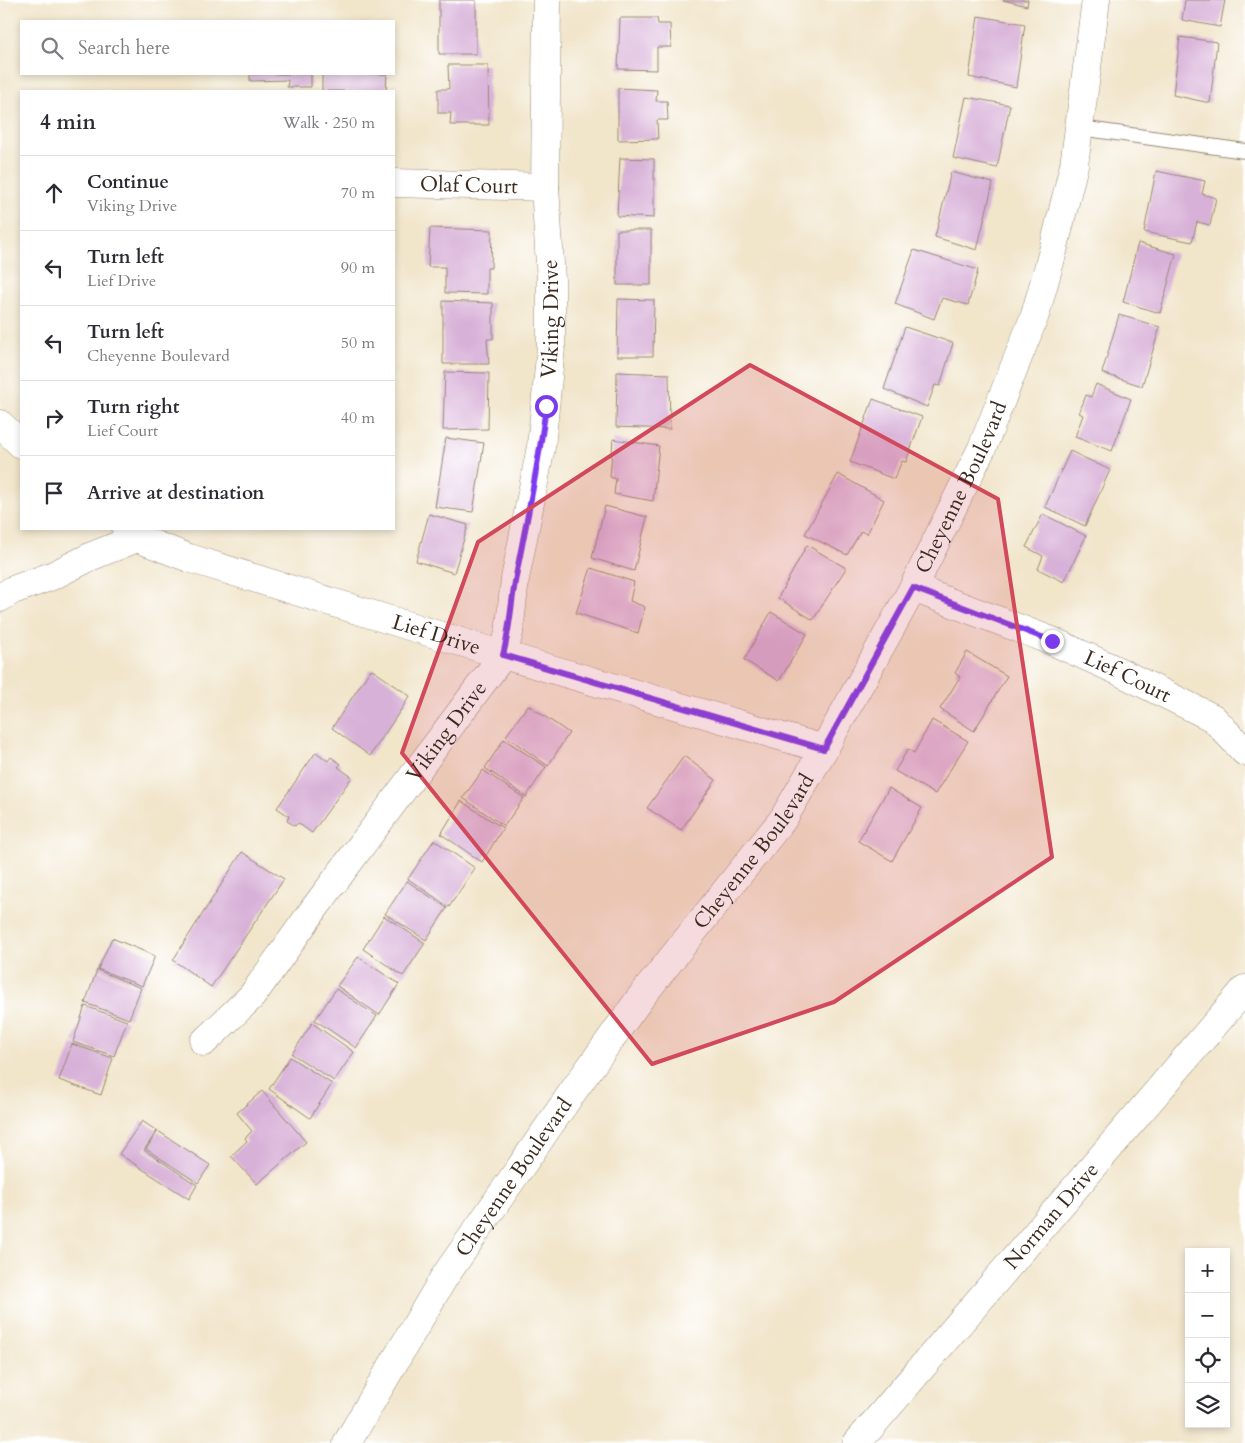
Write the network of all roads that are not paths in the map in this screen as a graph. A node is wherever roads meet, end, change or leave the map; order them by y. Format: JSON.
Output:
{"nodes":[{"id":1,"x":547,"y":0,"type":"edge"},
{"id":2,"x":1096,"y":0,"type":"edge"},
{"id":3,"x":1080,"y":128,"type":"junction"},
{"id":4,"x":1245,"y":151,"type":"edge"},
{"id":5,"x":395,"y":183,"type":"edge"},
{"id":6,"x":545,"y":187,"type":"junction"},
{"id":7,"x":0,"y":424,"type":"edge"},
{"id":8,"x":20,"y":443,"type":"edge"},
{"id":9,"x":131,"y":533,"type":"edge"},
{"id":10,"x":913,"y":588,"type":"junction"},
{"id":11,"x":0,"y":598,"type":"edge"},
{"id":12,"x":503,"y":655,"type":"junction"},
{"id":13,"x":824,"y":749,"type":"junction"},
{"id":14,"x":1245,"y":752,"type":"edge"},
{"id":15,"x":1245,"y":989,"type":"edge"},
{"id":16,"x":204,"y":1042,"type":"dead end"},
{"id":17,"x":347,"y":1443,"type":"edge"},
{"id":18,"x":857,"y":1443,"type":"edge"}],
"edges":[{"from":1,"to":6,"type":"street","name":"Viking Drive"},
{"from":2,"to":3,"type":"street","name":"Cheyenne Boulevard"},
{"from":3,"to":4,"type":"lane"},
{"from":3,"to":10,"type":"street","name":"Cheyenne Boulevard"},
{"from":5,"to":6,"type":"street","name":"Olaf Court"},
{"from":6,"to":12,"type":"street","name":"Viking Drive"},
{"from":7,"to":8,"type":"street"},
{"from":9,"to":11,"type":"street"},
{"from":9,"to":12,"type":"street","name":"Lief Drive"},
{"from":10,"to":13,"type":"street","name":"Cheyenne Boulevard"},
{"from":10,"to":14,"type":"street","name":"Lief Court"},
{"from":12,"to":13,"type":"street","name":"Lief Drive"},
{"from":12,"to":16,"type":"street","name":"Viking Drive"},
{"from":13,"to":17,"type":"street","name":"Cheyenne Boulevard"},
{"from":15,"to":18,"type":"street","name":"Norman Drive"}]}
